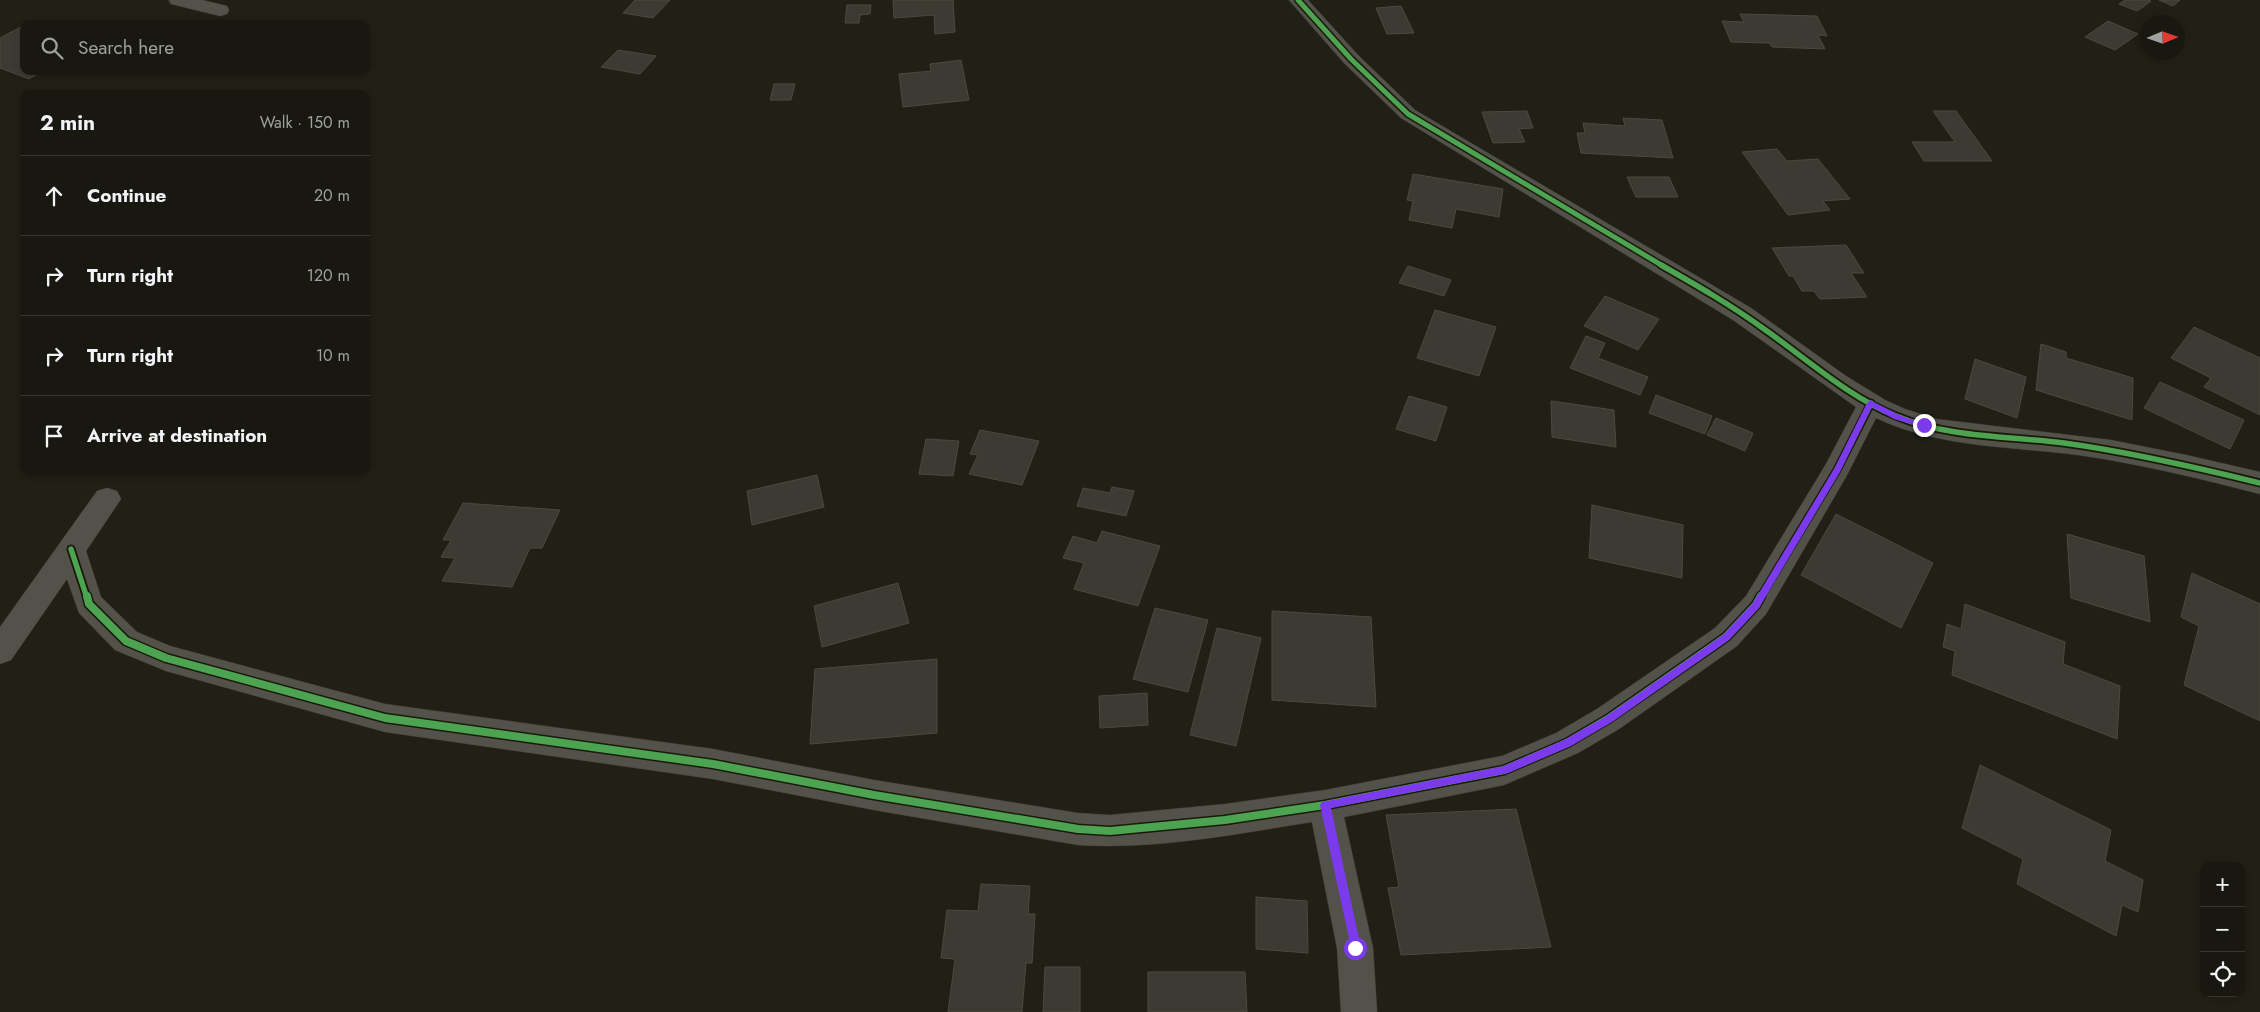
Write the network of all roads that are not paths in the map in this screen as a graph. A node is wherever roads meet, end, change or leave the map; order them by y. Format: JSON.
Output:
{"nodes":[{"id":1,"x":178,"y":0,"type":"edge"},
{"id":2,"x":1298,"y":0,"type":"edge"},
{"id":3,"x":220,"y":10,"type":"dead end"},
{"id":4,"x":1870,"y":403,"type":"junction"},
{"id":5,"x":2260,"y":483,"type":"edge"},
{"id":6,"x":106,"y":499,"type":"dead end"},
{"id":7,"x":71,"y":549,"type":"junction"},
{"id":8,"x":0,"y":651,"type":"edge"},
{"id":9,"x":1325,"y":805,"type":"junction"},
{"id":10,"x":1359,"y":1012,"type":"edge"}],
"edges":[{"from":1,"to":3,"type":"street"},
{"from":2,"to":4,"type":"street"},
{"from":4,"to":5,"type":"street"},
{"from":4,"to":9,"type":"street"},
{"from":6,"to":7,"type":"street"},
{"from":7,"to":8,"type":"street"},
{"from":7,"to":9,"type":"street"},
{"from":9,"to":10,"type":"street"}]}
